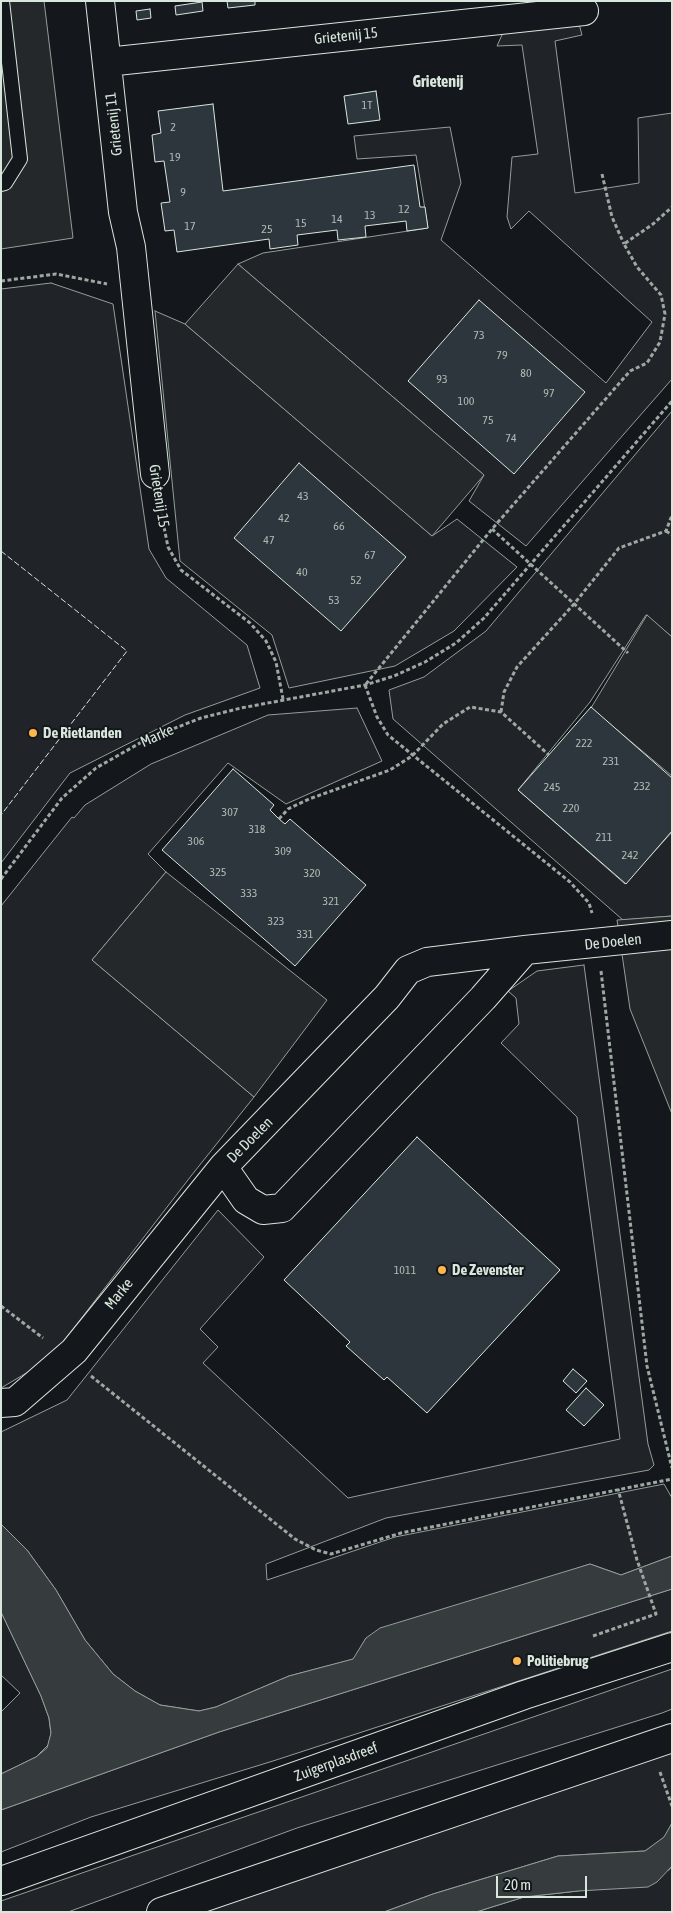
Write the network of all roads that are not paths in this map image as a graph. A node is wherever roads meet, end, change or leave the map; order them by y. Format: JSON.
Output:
{"nodes":[{"id":1,"x":2,"y":1,"type":"edge"},
{"id":2,"x":100,"y":1,"type":"edge"},
{"id":3,"x":584,"y":11,"type":"dead end"},
{"id":4,"x":470,"y":12,"type":"edge"},
{"id":5,"x":107,"y":62,"type":"junction"},
{"id":6,"x":6,"y":71,"type":"edge"},
{"id":7,"x":1,"y":184,"type":"edge"},
{"id":8,"x":131,"y":247,"type":"joint"},
{"id":9,"x":155,"y":474,"type":"road end"},
{"id":10,"x":672,"y":935,"type":"edge"},
{"id":11,"x":525,"y":950,"type":"junction"},
{"id":12,"x":223,"y":1167,"type":"junction"},
{"id":13,"x":1,"y":1403,"type":"edge"},
{"id":14,"x":672,"y":1647,"type":"edge"},
{"id":15,"x":672,"y":1738,"type":"edge"},
{"id":16,"x":1,"y":1881,"type":"edge"},
{"id":17,"x":161,"y":1912,"type":"edge"}],
"edges":[{"from":1,"to":6,"type":"lane"},
{"from":2,"to":5,"type":"street","name":"Grietenij 11"},
{"from":3,"to":4,"type":"street","name":"Grietenij 15"},
{"from":4,"to":5,"type":"street","name":"Grietenij 15"},
{"from":5,"to":8,"type":"street","name":"Grietenij 11"},
{"from":6,"to":7,"type":"lane"},
{"from":8,"to":9,"type":"street","name":"Grietenij 15"},
{"from":10,"to":11,"type":"street","name":"De Doelen"},
{"from":11,"to":12,"type":"street","name":"De Doelen"},
{"from":11,"to":12,"type":"street","name":"De Doelen"},
{"from":12,"to":13,"type":"street","name":"Marke"},
{"from":14,"to":16,"type":"street","name":"Zuigerplasdreef"},
{"from":15,"to":17,"type":"street"}]}
